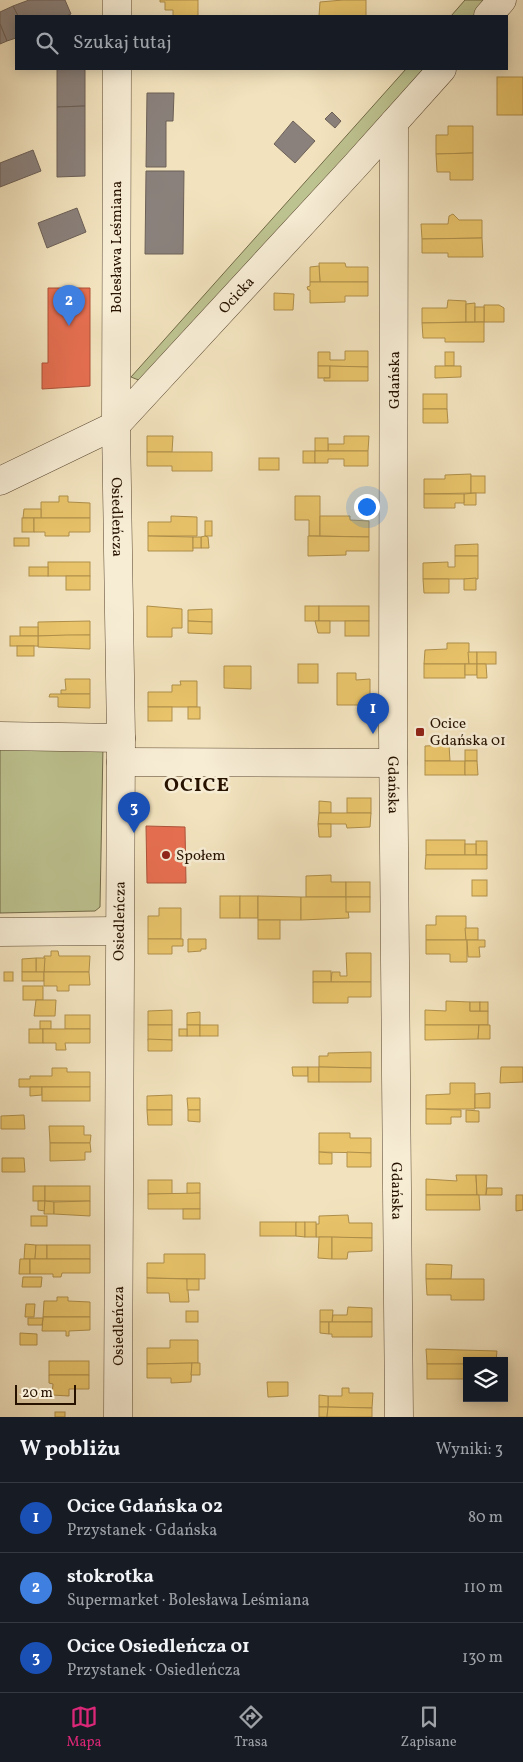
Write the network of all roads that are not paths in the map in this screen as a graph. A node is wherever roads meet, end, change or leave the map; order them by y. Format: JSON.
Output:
{"nodes":[{"id":1,"x":117,"y":0,"type":"edge"},
{"id":2,"x":502,"y":0,"type":"edge"},
{"id":3,"x":117,"y":15,"type":"edge"},
{"id":4,"x":489,"y":15,"type":"edge"},
{"id":5,"x":117,"y":70,"type":"edge"},
{"id":6,"x":441,"y":70,"type":"edge"},
{"id":7,"x":394,"y":123,"type":"junction"},
{"id":8,"x":116,"y":425,"type":"junction"},
{"id":9,"x":0,"y":481,"type":"edge"},
{"id":10,"x":0,"y":736,"type":"edge"},
{"id":11,"x":121,"y":750,"type":"junction"},
{"id":12,"x":393,"y":763,"type":"junction"},
{"id":13,"x":119,"y":931,"type":"junction"},
{"id":14,"x":0,"y":932,"type":"edge"},
{"id":15,"x":118,"y":1417,"type":"edge"},
{"id":16,"x":399,"y":1417,"type":"edge"}],
"edges":[{"from":1,"to":3,"type":"street"},
{"from":2,"to":4,"type":"street"},
{"from":5,"to":8,"type":"street","name":"Bolesława Leśmiana"},
{"from":6,"to":7,"type":"street","name":"Ocicka"},
{"from":7,"to":8,"type":"street","name":"Ocicka"},
{"from":7,"to":12,"type":"street","name":"Gdańska"},
{"from":8,"to":9,"type":"street","name":"Ocicka"},
{"from":8,"to":11,"type":"street","name":"Osiedleńcza"},
{"from":10,"to":11,"type":"street"},
{"from":11,"to":12,"type":"street"},
{"from":11,"to":13,"type":"street","name":"Osiedleńcza"},
{"from":12,"to":16,"type":"street","name":"Gdańska"},
{"from":13,"to":14,"type":"street"},
{"from":13,"to":15,"type":"street","name":"Osiedleńcza"}]}
